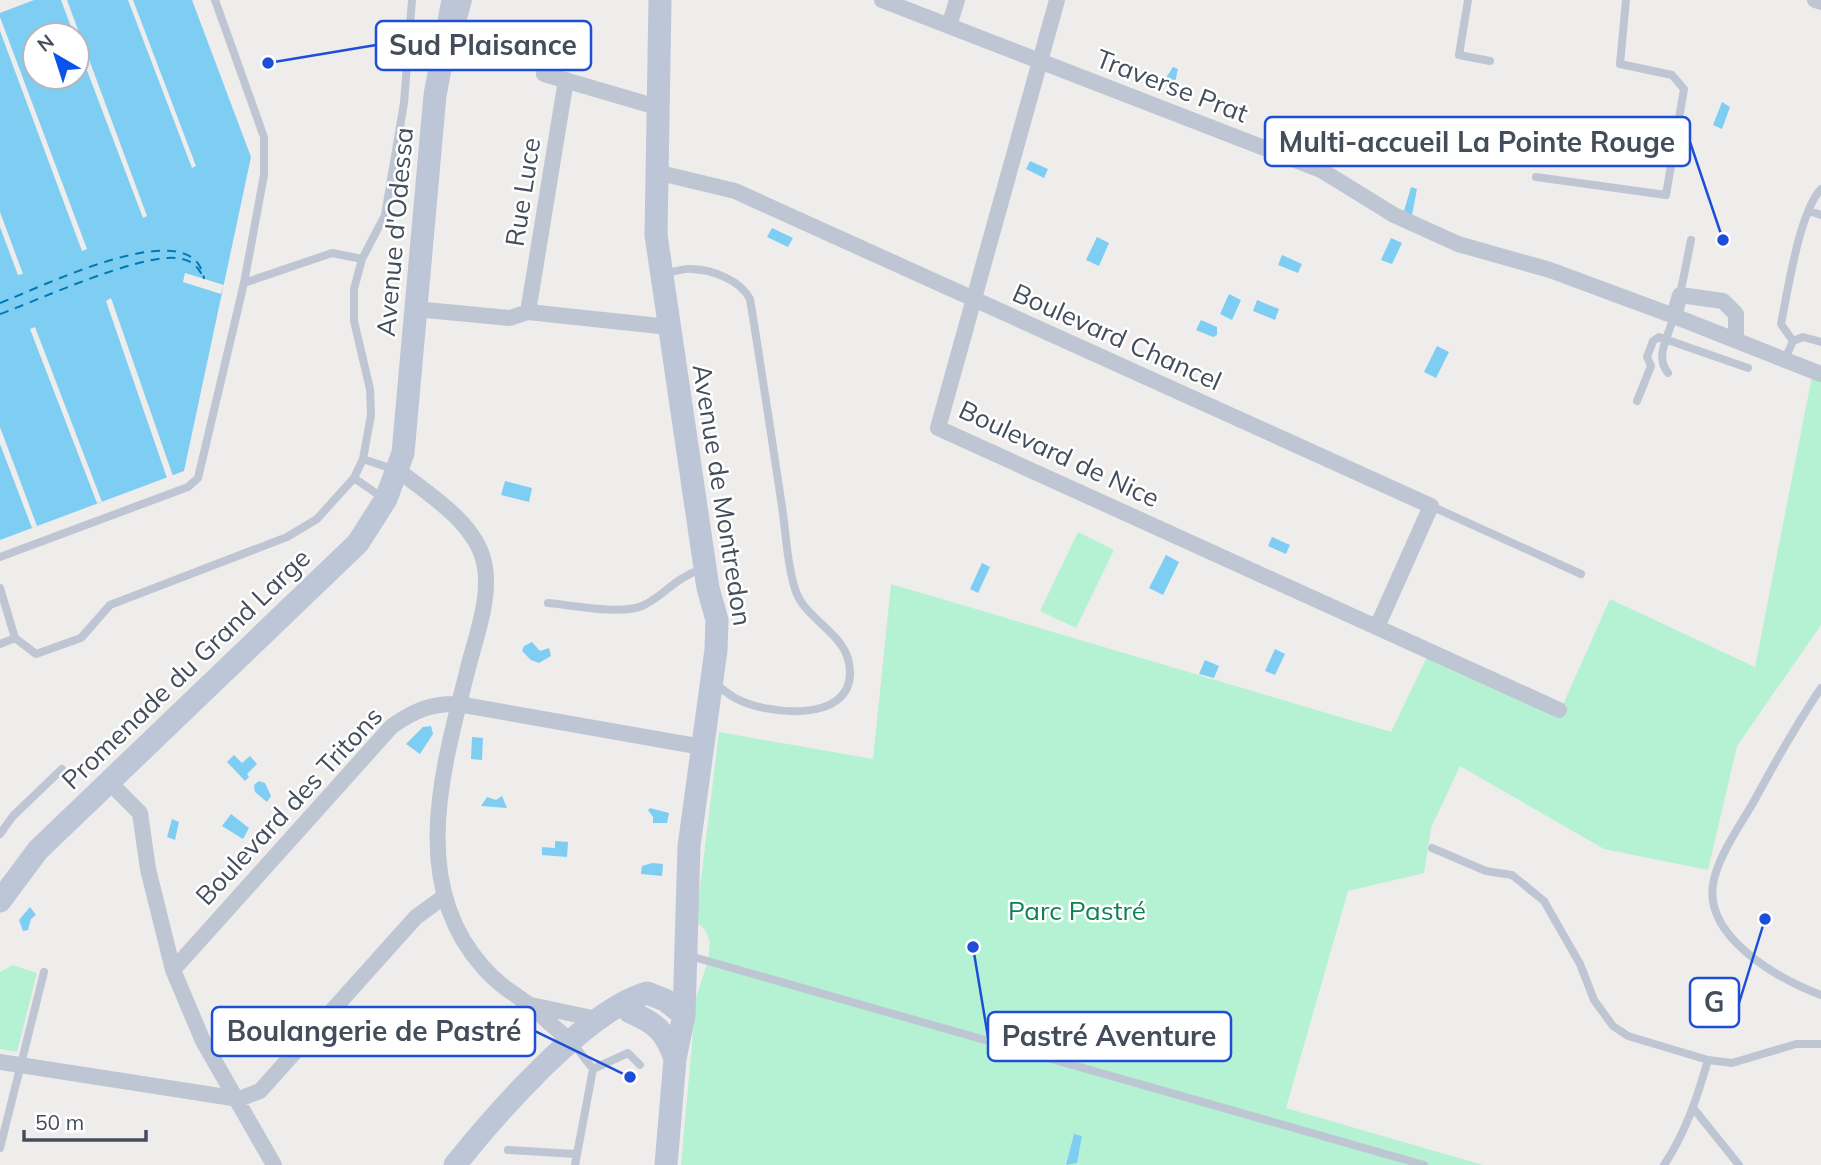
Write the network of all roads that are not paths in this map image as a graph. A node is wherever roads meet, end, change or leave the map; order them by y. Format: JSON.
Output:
{"nodes":[{"id":1,"x":215,"y":0,"type":"edge"},
{"id":2,"x":412,"y":0,"type":"edge"},
{"id":3,"x":453,"y":0,"type":"edge"},
{"id":4,"x":468,"y":0,"type":"edge"},
{"id":5,"x":660,"y":0,"type":"edge"},
{"id":6,"x":882,"y":0,"type":"edge"},
{"id":7,"x":957,"y":0,"type":"edge"},
{"id":8,"x":1057,"y":0,"type":"edge"},
{"id":9,"x":1468,"y":0,"type":"edge"},
{"id":10,"x":1626,"y":0,"type":"edge"},
{"id":11,"x":1815,"y":0,"type":"edge"},
{"id":12,"x":1821,"y":2,"type":"edge"},
{"id":13,"x":949,"y":26,"type":"junction"},
{"id":14,"x":454,"y":27,"type":"junction"},
{"id":15,"x":481,"y":29,"type":"dead end"},
{"id":16,"x":1490,"y":61,"type":"dead end"},
{"id":17,"x":1039,"y":62,"type":"junction"},
{"id":18,"x":544,"y":74,"type":"dead end"},
{"id":19,"x":566,"y":80,"type":"junction"},
{"id":20,"x":657,"y":107,"type":"junction"},
{"id":21,"x":656,"y":172,"type":"junction"},
{"id":22,"x":1536,"y":177,"type":"dead end"},
{"id":23,"x":1821,"y":188,"type":"edge"},
{"id":24,"x":1810,"y":211,"type":"junction"},
{"id":25,"x":1821,"y":215,"type":"edge"},
{"id":26,"x":1691,"y":240,"type":"dead end"},
{"id":27,"x":362,"y":259,"type":"junction"},
{"id":28,"x":661,"y":275,"type":"junction"},
{"id":29,"x":244,"y":283,"type":"junction"},
{"id":30,"x":1680,"y":295,"type":"junction"},
{"id":31,"x":974,"y":299,"type":"junction"},
{"id":32,"x":415,"y":309,"type":"junction"},
{"id":33,"x":528,"y":312,"type":"junction"},
{"id":34,"x":1674,"y":316,"type":"junction"},
{"id":35,"x":669,"y":327,"type":"junction"},
{"id":36,"x":1667,"y":340,"type":"junction"},
{"id":37,"x":1736,"y":340,"type":"junction"},
{"id":38,"x":1793,"y":341,"type":"junction"},
{"id":39,"x":1821,"y":342,"type":"edge"},
{"id":40,"x":1784,"y":359,"type":"junction"},
{"id":41,"x":1748,"y":368,"type":"dead end"},
{"id":42,"x":1668,"y":373,"type":"dead end"},
{"id":43,"x":1821,"y":374,"type":"edge"},
{"id":44,"x":1637,"y":401,"type":"dead end"},
{"id":45,"x":363,"y":459,"type":"junction"},
{"id":46,"x":398,"y":470,"type":"junction"},
{"id":47,"x":354,"y":478,"type":"junction"},
{"id":48,"x":386,"y":499,"type":"junction"},
{"id":49,"x":1431,"y":506,"type":"junction"},
{"id":50,"x":0,"y":557,"type":"edge"},
{"id":51,"x":705,"y":569,"type":"junction"},
{"id":52,"x":1581,"y":574,"type":"dead end"},
{"id":53,"x":0,"y":588,"type":"edge"},
{"id":54,"x":548,"y":603,"type":"dead end"},
{"id":55,"x":1377,"y":627,"type":"junction"},
{"id":56,"x":15,"y":638,"type":"junction"},
{"id":57,"x":0,"y":644,"type":"edge"},
{"id":58,"x":711,"y":681,"type":"junction"},
{"id":59,"x":1821,"y":688,"type":"edge"},
{"id":60,"x":458,"y":704,"type":"junction"},
{"id":61,"x":1559,"y":710,"type":"dead end"},
{"id":62,"x":702,"y":747,"type":"junction"},
{"id":63,"x":62,"y":769,"type":"dead end"},
{"id":64,"x":108,"y":782,"type":"junction"},
{"id":65,"x":0,"y":834,"type":"edge"},
{"id":66,"x":1432,"y":848,"type":"dead end"},
{"id":67,"x":445,"y":896,"type":"junction"},
{"id":68,"x":0,"y":901,"type":"edge"},
{"id":69,"x":684,"y":954,"type":"junction"},
{"id":70,"x":173,"y":970,"type":"junction"},
{"id":71,"x":44,"y":972,"type":"dead end"},
{"id":72,"x":656,"y":995,"type":"junction"},
{"id":73,"x":1821,"y":995,"type":"edge"},
{"id":74,"x":529,"y":1005,"type":"junction"},
{"id":75,"x":630,"y":1012,"type":"junction"},
{"id":76,"x":684,"y":1015,"type":"junction"},
{"id":77,"x":597,"y":1019,"type":"junction"},
{"id":78,"x":572,"y":1042,"type":"junction"},
{"id":79,"x":1821,"y":1044,"type":"edge"},
{"id":80,"x":675,"y":1059,"type":"junction"},
{"id":81,"x":1708,"y":1060,"type":"junction"},
{"id":82,"x":0,"y":1062,"type":"edge"},
{"id":83,"x":21,"y":1065,"type":"junction"},
{"id":84,"x":640,"y":1065,"type":"dead end"},
{"id":85,"x":593,"y":1069,"type":"junction"},
{"id":86,"x":239,"y":1099,"type":"junction"},
{"id":87,"x":1694,"y":1109,"type":"junction"},
{"id":88,"x":0,"y":1148,"type":"edge"},
{"id":89,"x":508,"y":1150,"type":"dead end"},
{"id":90,"x":576,"y":1154,"type":"junction"},
{"id":91,"x":274,"y":1165,"type":"edge"},
{"id":92,"x":455,"y":1165,"type":"edge"},
{"id":93,"x":575,"y":1165,"type":"edge"},
{"id":94,"x":666,"y":1165,"type":"edge"},
{"id":95,"x":1424,"y":1165,"type":"edge"},
{"id":96,"x":1664,"y":1165,"type":"edge"},
{"id":97,"x":1739,"y":1165,"type":"edge"}],
"edges":[{"from":1,"to":29,"type":"lane"},
{"from":2,"to":27,"type":"lane"},
{"from":3,"to":14,"type":"street","name":"Avenue d'Odessa"},
{"from":4,"to":14,"type":"lane","name":"Avenue d'Odessa"},
{"from":5,"to":20,"type":"street","name":"Avenue de Montredon"},
{"from":6,"to":13,"type":"street","name":"Traverse Prat"},
{"from":7,"to":13,"type":"street"},
{"from":8,"to":17,"type":"street","name":"Boulevard de Nice"},
{"from":9,"to":16,"type":"lane"},
{"from":10,"to":22,"type":"lane"},
{"from":11,"to":12,"type":"street"},
{"from":13,"to":17,"type":"street","name":"Traverse Prat"},
{"from":14,"to":15,"type":"lane"},
{"from":14,"to":32,"type":"street","name":"Avenue d'Odessa"},
{"from":17,"to":31,"type":"street","name":"Boulevard de Nice"},
{"from":17,"to":34,"type":"street","name":"Traverse Prat"},
{"from":18,"to":19,"type":"street"},
{"from":19,"to":20,"type":"street"},
{"from":19,"to":33,"type":"street","name":"Rue Luce"},
{"from":20,"to":21,"type":"street","name":"Avenue de Montredon"},
{"from":21,"to":28,"type":"street","name":"Avenue de Montredon"},
{"from":21,"to":31,"type":"street","name":"Boulevard Chancel"},
{"from":23,"to":24,"type":"lane"},
{"from":24,"to":25,"type":"lane"},
{"from":24,"to":38,"type":"lane"},
{"from":26,"to":30,"type":"lane"},
{"from":27,"to":29,"type":"lane"},
{"from":27,"to":45,"type":"lane"},
{"from":28,"to":35,"type":"street","name":"Avenue de Montredon"},
{"from":28,"to":58,"type":"lane"},
{"from":29,"to":50,"type":"lane"},
{"from":30,"to":34,"type":"street"},
{"from":30,"to":37,"type":"street"},
{"from":31,"to":49,"type":"street","name":"Boulevard Chancel"},
{"from":31,"to":55,"type":"street","name":"Boulevard de Nice"},
{"from":32,"to":33,"type":"street"},
{"from":32,"to":46,"type":"street","name":"Avenue d'Odessa"},
{"from":33,"to":35,"type":"street"},
{"from":34,"to":36,"type":"lane"},
{"from":34,"to":37,"type":"street","name":"Traverse Prat"},
{"from":35,"to":51,"type":"street","name":"Avenue de Montredon"},
{"from":36,"to":41,"type":"lane"},
{"from":36,"to":42,"type":"lane"},
{"from":36,"to":44,"type":"lane"},
{"from":37,"to":40,"type":"street","name":"Traverse Prat"},
{"from":38,"to":39,"type":"lane"},
{"from":38,"to":40,"type":"lane"},
{"from":40,"to":43,"type":"street","name":"Traverse Prat"},
{"from":45,"to":46,"type":"lane"},
{"from":45,"to":47,"type":"lane"},
{"from":46,"to":48,"type":"street","name":"Promenade du Grand Large"},
{"from":46,"to":60,"type":"street"},
{"from":47,"to":48,"type":"lane"},
{"from":47,"to":56,"type":"lane"},
{"from":48,"to":64,"type":"street","name":"Promenade du Grand Large"},
{"from":49,"to":52,"type":"lane"},
{"from":49,"to":55,"type":"street"},
{"from":51,"to":54,"type":"lane"},
{"from":51,"to":58,"type":"street","name":"Avenue de Montredon"},
{"from":53,"to":56,"type":"lane"},
{"from":55,"to":61,"type":"street","name":"Boulevard de Nice"},
{"from":56,"to":57,"type":"lane"},
{"from":58,"to":62,"type":"street","name":"Avenue de Montredon"},
{"from":59,"to":73,"type":"lane"},
{"from":60,"to":62,"type":"street","name":"Boulevard des Tritons"},
{"from":60,"to":67,"type":"street"},
{"from":60,"to":70,"type":"street","name":"Boulevard des Tritons"},
{"from":62,"to":69,"type":"street","name":"Avenue de Montredon"},
{"from":63,"to":65,"type":"lane"},
{"from":64,"to":68,"type":"street","name":"Promenade du Grand Large"},
{"from":64,"to":70,"type":"street"},
{"from":66,"to":81,"type":"lane"},
{"from":67,"to":74,"type":"street"},
{"from":67,"to":86,"type":"street"},
{"from":69,"to":72,"type":"street"},
{"from":69,"to":76,"type":"street","name":"Avenue de Montredon"},
{"from":69,"to":95,"type":"lane"},
{"from":70,"to":86,"type":"street"},
{"from":71,"to":83,"type":"lane"},
{"from":72,"to":75,"type":"street"},
{"from":72,"to":76,"type":"street"},
{"from":72,"to":77,"type":"street"},
{"from":74,"to":77,"type":"street"},
{"from":74,"to":78,"type":"street"},
{"from":75,"to":78,"type":"street"},
{"from":75,"to":80,"type":"street"},
{"from":76,"to":80,"type":"street","name":"Avenue de Montredon"},
{"from":77,"to":78,"type":"street"},
{"from":78,"to":85,"type":"lane"},
{"from":78,"to":92,"type":"street"},
{"from":79,"to":81,"type":"lane"},
{"from":80,"to":94,"type":"street","name":"Avenue de Montredon"},
{"from":81,"to":87,"type":"lane"},
{"from":82,"to":83,"type":"street"},
{"from":83,"to":86,"type":"street"},
{"from":83,"to":88,"type":"lane"},
{"from":84,"to":85,"type":"lane"},
{"from":85,"to":90,"type":"lane"},
{"from":86,"to":91,"type":"street"},
{"from":87,"to":96,"type":"lane"},
{"from":87,"to":97,"type":"lane"},
{"from":89,"to":90,"type":"lane"},
{"from":90,"to":93,"type":"lane"}]}
